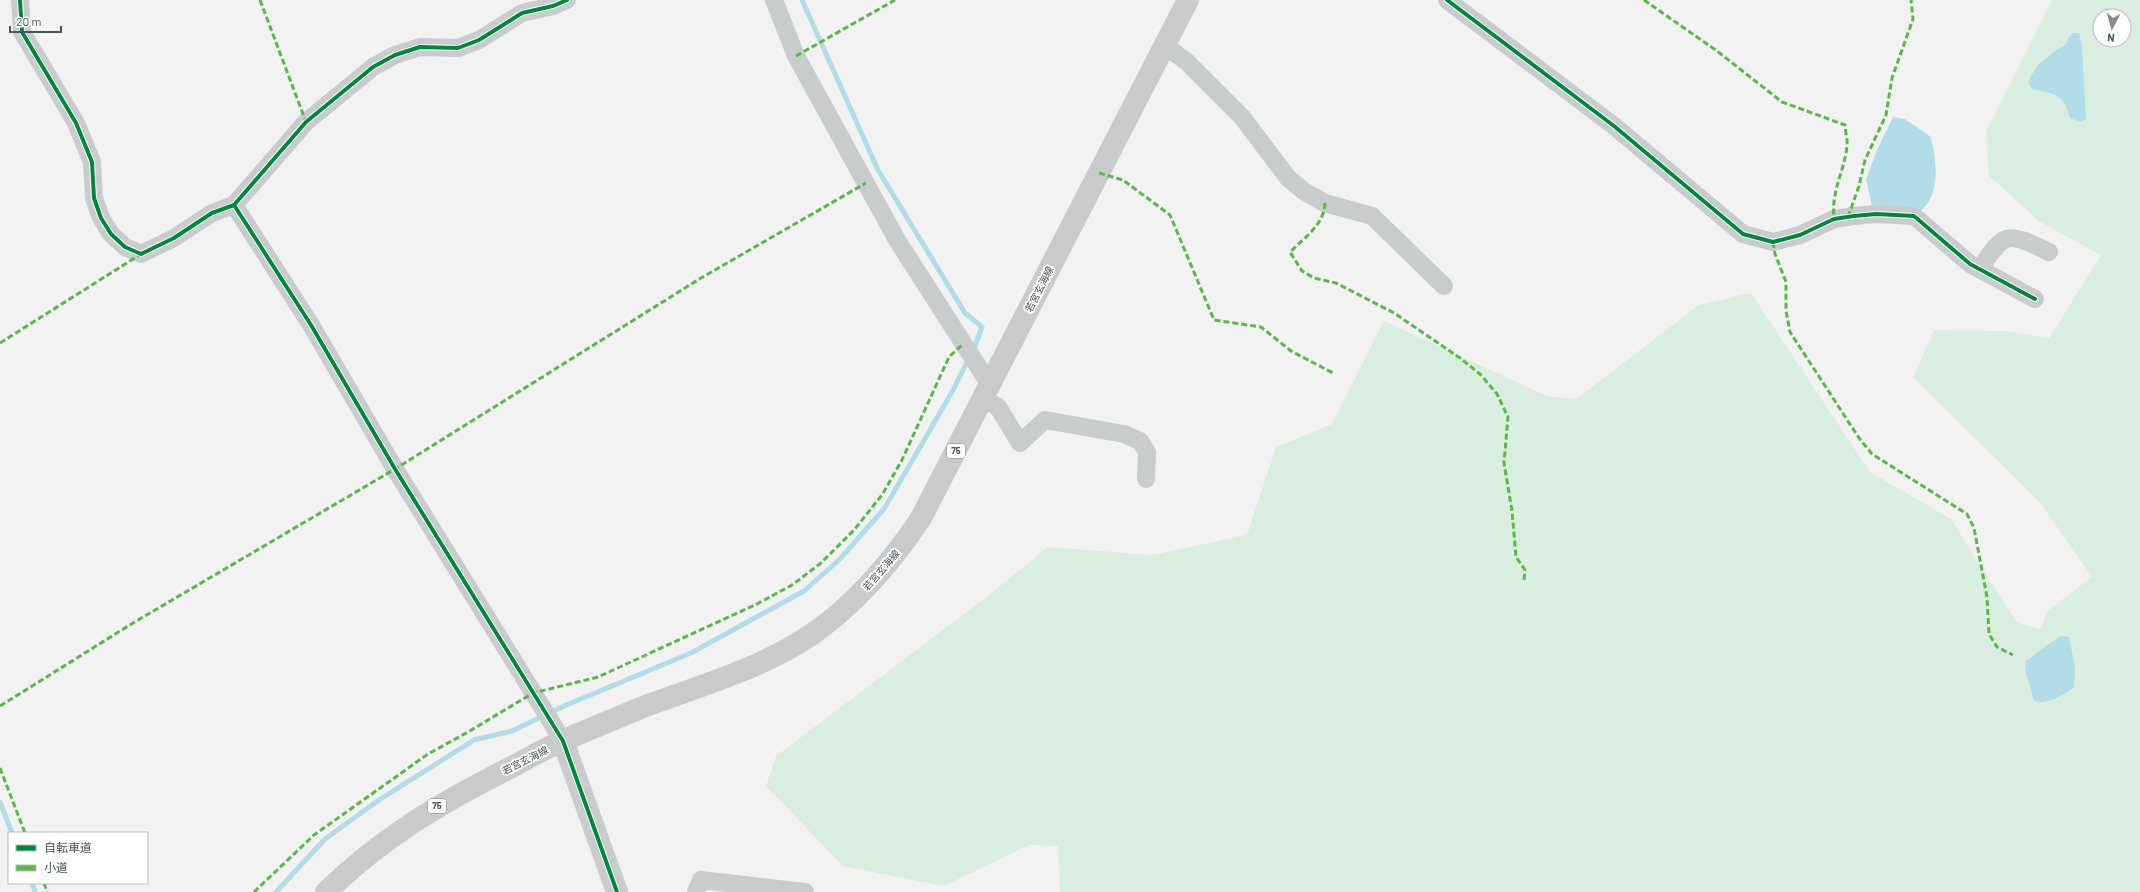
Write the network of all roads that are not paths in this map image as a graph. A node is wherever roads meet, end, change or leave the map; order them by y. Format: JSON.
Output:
{"nodes":[{"id":1,"x":20,"y":0,"type":"edge"},
{"id":2,"x":567,"y":0,"type":"edge"},
{"id":3,"x":774,"y":0,"type":"edge"},
{"id":4,"x":1188,"y":0,"type":"edge"},
{"id":5,"x":1447,"y":0,"type":"edge"},
{"id":6,"x":1164,"y":45,"type":"junction"},
{"id":7,"x":234,"y":204,"type":"junction"},
{"id":8,"x":2049,"y":252,"type":"dead end"},
{"id":9,"x":1980,"y":269,"type":"junction"},
{"id":10,"x":1444,"y":286,"type":"dead end"},
{"id":11,"x":2035,"y":299,"type":"dead end"},
{"id":12,"x":987,"y":392,"type":"junction"},
{"id":13,"x":1146,"y":479,"type":"dead end"},
{"id":14,"x":563,"y":741,"type":"junction"},
{"id":15,"x":326,"y":892,"type":"edge"},
{"id":16,"x":617,"y":892,"type":"edge"},
{"id":17,"x":696,"y":892,"type":"edge"},
{"id":18,"x":805,"y":892,"type":"edge"}],
"edges":[{"from":1,"to":7,"type":"street"},
{"from":2,"to":7,"type":"street"},
{"from":3,"to":12,"type":"street"},
{"from":4,"to":6,"type":"main road","name":"若宮玄海線","number":"75"},
{"from":5,"to":9,"type":"street"},
{"from":6,"to":10,"type":"street"},
{"from":6,"to":12,"type":"main road","name":"若宮玄海線","number":"75"},
{"from":7,"to":14,"type":"street"},
{"from":8,"to":9,"type":"street"},
{"from":9,"to":11,"type":"street"},
{"from":12,"to":13,"type":"street"},
{"from":12,"to":14,"type":"main road","name":"若宮玄海線","number":"75"},
{"from":14,"to":15,"type":"main road","name":"若宮玄海線","number":"75"},
{"from":14,"to":16,"type":"street"},
{"from":17,"to":18,"type":"street"}]}
